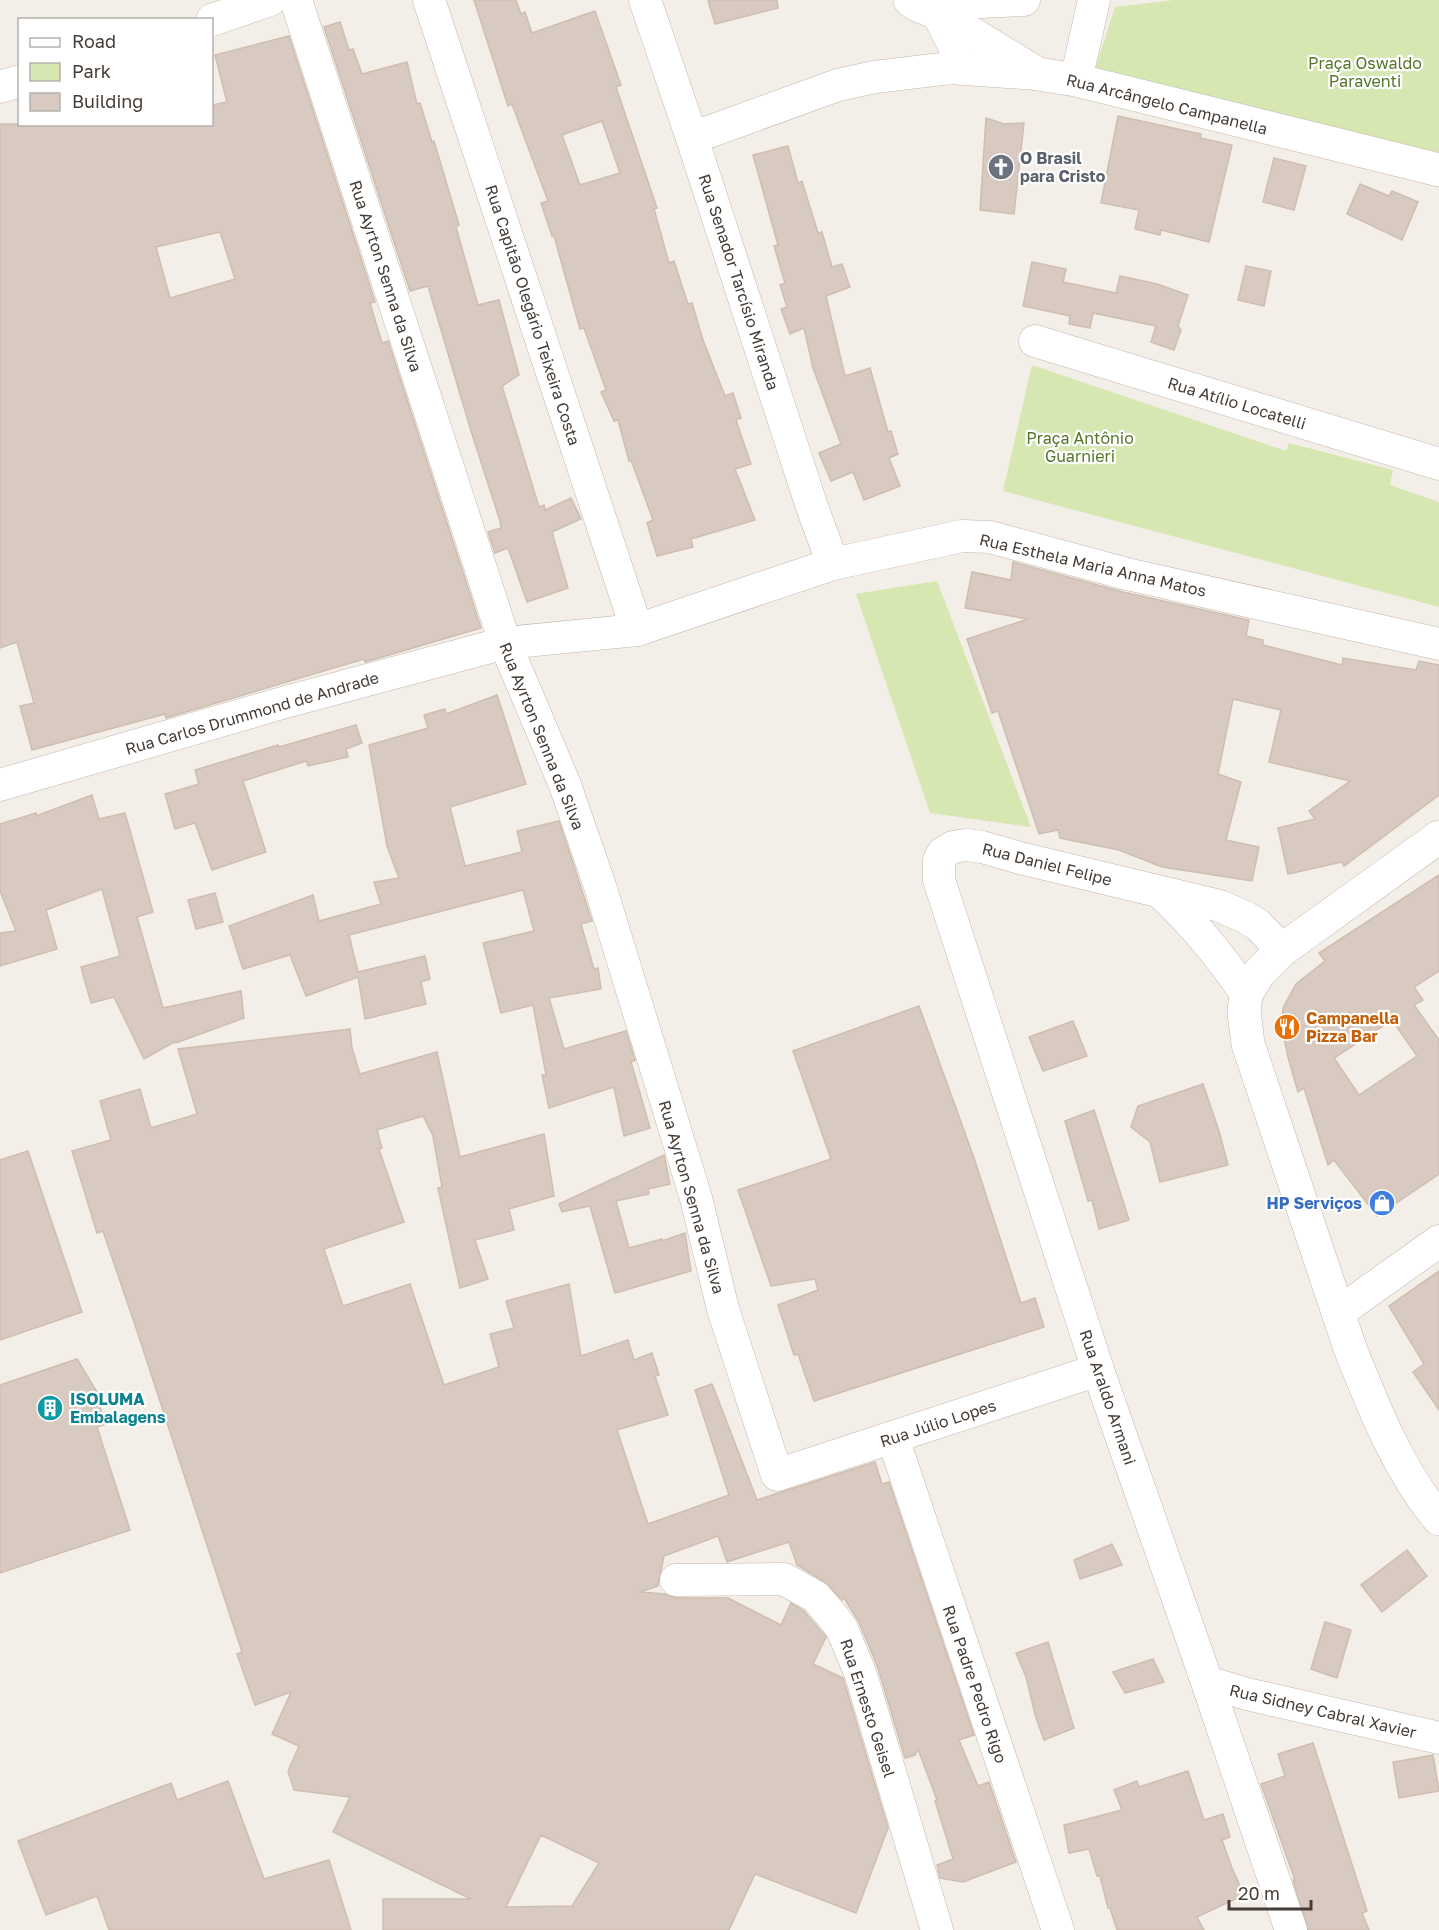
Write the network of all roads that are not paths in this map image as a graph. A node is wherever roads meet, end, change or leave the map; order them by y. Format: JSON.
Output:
{"nodes":[{"id":1,"x":270,"y":0,"type":"edge"},
{"id":2,"x":296,"y":0,"type":"edge"},
{"id":3,"x":429,"y":0,"type":"edge"},
{"id":4,"x":645,"y":0,"type":"edge"},
{"id":5,"x":1024,"y":0,"type":"edge"},
{"id":6,"x":1094,"y":0,"type":"edge"},
{"id":7,"x":922,"y":6,"type":"edge"},
{"id":8,"x":213,"y":20,"type":"edge"},
{"id":9,"x":950,"y":68,"type":"junction"},
{"id":10,"x":1038,"y":74,"type":"junction"},
{"id":11,"x":1076,"y":80,"type":"junction"},
{"id":12,"x":18,"y":82,"type":"edge"},
{"id":13,"x":0,"y":87,"type":"edge"},
{"id":14,"x":692,"y":138,"type":"junction"},
{"id":15,"x":1439,"y":170,"type":"edge"},
{"id":16,"x":1035,"y":341,"type":"dead end"},
{"id":17,"x":1439,"y":464,"type":"edge"},
{"id":18,"x":833,"y":564,"type":"junction"},
{"id":19,"x":637,"y":630,"type":"junction"},
{"id":20,"x":505,"y":643,"type":"junction"},
{"id":21,"x":1439,"y":644,"type":"edge"},
{"id":22,"x":0,"y":785,"type":"edge"},
{"id":23,"x":1439,"y":837,"type":"edge"},
{"id":24,"x":939,"y":860,"type":"joint"},
{"id":25,"x":1160,"y":892,"type":"junction"},
{"id":26,"x":1282,"y":950,"type":"junction"},
{"id":27,"x":1246,"y":994,"type":"junction"},
{"id":28,"x":1439,"y":1241,"type":"edge"},
{"id":29,"x":1338,"y":1313,"type":"junction"},
{"id":30,"x":1098,"y":1370,"type":"junction"},
{"id":31,"x":893,"y":1438,"type":"junction"},
{"id":32,"x":777,"y":1475,"type":"joint"},
{"id":33,"x":1439,"y":1519,"type":"edge"},
{"id":34,"x":676,"y":1580,"type":"dead end"},
{"id":35,"x":1208,"y":1682,"type":"junction"},
{"id":36,"x":1439,"y":1738,"type":"edge"},
{"id":37,"x":937,"y":1930,"type":"edge"},
{"id":38,"x":1058,"y":1930,"type":"edge"},
{"id":39,"x":1291,"y":1930,"type":"edge"}],
"edges":[{"from":1,"to":8,"type":"street"},
{"from":2,"to":20,"type":"street","name":"Rua Ayrton Senna da Silva"},
{"from":3,"to":19,"type":"street","name":"Rua Capitão Olegário Teixeira Costa"},
{"from":4,"to":14,"type":"street","name":"Rua Senador Tarcísio Miranda"},
{"from":5,"to":7,"type":"street"},
{"from":6,"to":11,"type":"street"},
{"from":7,"to":9,"type":"street"},
{"from":7,"to":10,"type":"street","name":"Rua Arcângelo Campanella"},
{"from":9,"to":10,"type":"street"},
{"from":9,"to":14,"type":"street"},
{"from":10,"to":11,"type":"street","name":"Rua Arcângelo Campanella"},
{"from":11,"to":15,"type":"street","name":"Rua Arcângelo Campanella"},
{"from":12,"to":13,"type":"street"},
{"from":14,"to":18,"type":"street","name":"Rua Senador Tarcísio Miranda"},
{"from":16,"to":17,"type":"street","name":"Rua Atílio Locatelli"},
{"from":18,"to":19,"type":"street","name":"Rua Esthela Maria Anna Matos"},
{"from":18,"to":21,"type":"street","name":"Rua Esthela Maria Anna Matos"},
{"from":19,"to":20,"type":"street","name":"Rua Esthela Maria Anna Matos"},
{"from":20,"to":22,"type":"street","name":"Rua Carlos Drummond de Andrade"},
{"from":20,"to":32,"type":"street","name":"Rua Ayrton Senna da Silva"},
{"from":23,"to":26,"type":"street"},
{"from":24,"to":25,"type":"street","name":"Rua Daniel Felipe"},
{"from":24,"to":30,"type":"street","name":"Rua Araldo Armani"},
{"from":25,"to":26,"type":"street","name":"Rua Daniel Felipe"},
{"from":25,"to":27,"type":"street","name":"Rua Daniel Felipe"},
{"from":26,"to":27,"type":"street"},
{"from":27,"to":29,"type":"street"},
{"from":28,"to":29,"type":"street"},
{"from":29,"to":33,"type":"street"},
{"from":30,"to":31,"type":"street","name":"Rua Júlio Lopes"},
{"from":30,"to":35,"type":"street","name":"Rua Araldo Armani"},
{"from":31,"to":32,"type":"street","name":"Rua Júlio Lopes"},
{"from":31,"to":38,"type":"street","name":"Rua Padre Pedro Rigo"},
{"from":34,"to":37,"type":"street","name":"Rua Ernesto Geisel"},
{"from":35,"to":36,"type":"street","name":"Rua Sidney Cabral Xavier"},
{"from":35,"to":39,"type":"street","name":"Rua Araldo Armani"}]}
